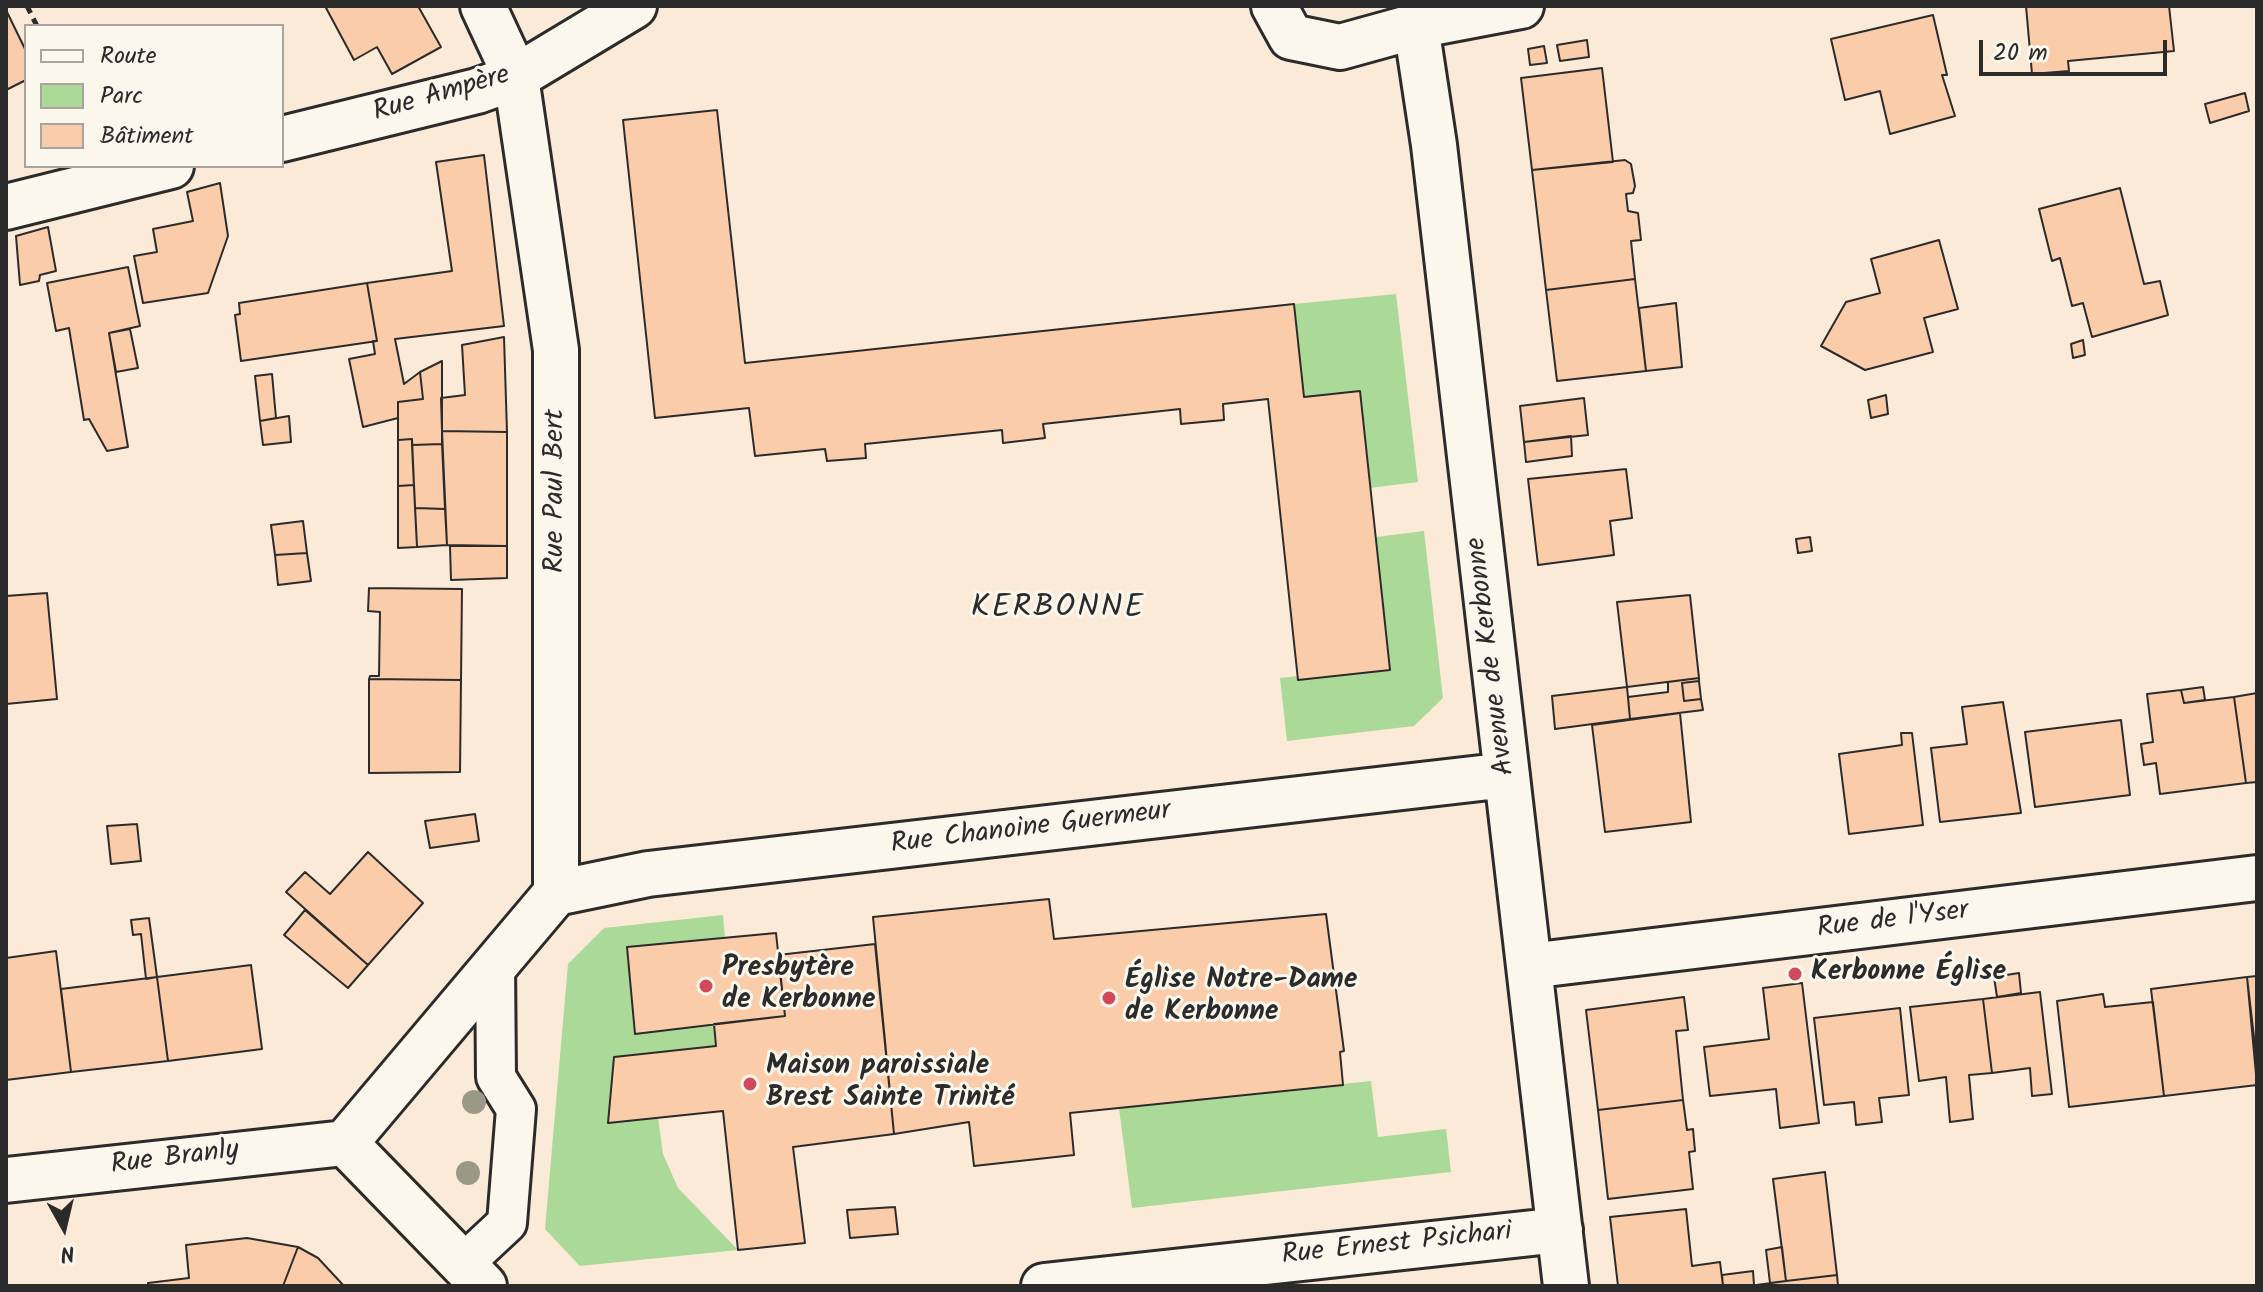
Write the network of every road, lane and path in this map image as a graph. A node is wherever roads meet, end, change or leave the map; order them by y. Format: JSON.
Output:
{"nodes":[{"id":1,"x":27,"y":6,"type":"edge"},
{"id":2,"x":483,"y":6,"type":"edge"},
{"id":3,"x":634,"y":6,"type":"edge"},
{"id":4,"x":1274,"y":6,"type":"edge"},
{"id":5,"x":1521,"y":6,"type":"edge"},
{"id":6,"x":36,"y":24,"type":"edge"},
{"id":7,"x":1416,"y":26,"type":"junction"},
{"id":8,"x":516,"y":77,"type":"junction"},
{"id":9,"x":284,"y":139,"type":"edge"},
{"id":10,"x":163,"y":168,"type":"edge"},
{"id":11,"x":6,"y":207,"type":"edge"},
{"id":12,"x":1507,"y":775,"type":"junction"},
{"id":13,"x":2257,"y":878,"type":"edge"},
{"id":14,"x":556,"y":893,"type":"junction"},
{"id":15,"x":495,"y":962,"type":"junction"},
{"id":16,"x":1529,"y":966,"type":"junction"},
{"id":17,"x":345,"y":1143,"type":"junction"},
{"id":18,"x":6,"y":1180,"type":"edge"},
{"id":19,"x":1560,"y":1230,"type":"junction"},
{"id":20,"x":474,"y":1275,"type":"edge"},
{"id":21,"x":1044,"y":1286,"type":"edge"},
{"id":22,"x":1566,"y":1286,"type":"edge"}],
"edges":[{"from":1,"to":6,"type":"path"},
{"from":2,"to":8,"type":"street","name":"Rue Paul Bert"},
{"from":3,"to":8,"type":"street","name":"Rue Ampère"},
{"from":4,"to":7,"type":"street"},
{"from":5,"to":7,"type":"street"},
{"from":7,"to":12,"type":"street","name":"Avenue de Kerbonne"},
{"from":8,"to":9,"type":"street","name":"Rue Ampère"},
{"from":8,"to":14,"type":"street","name":"Rue Paul Bert"},
{"from":10,"to":11,"type":"street"},
{"from":12,"to":14,"type":"street","name":"Rue Chanoine Guermeur"},
{"from":12,"to":16,"type":"street","name":"Avenue de Kerbonne"},
{"from":13,"to":16,"type":"street","name":"Rue de l'Yser"},
{"from":14,"to":15,"type":"street"},
{"from":15,"to":17,"type":"street"},
{"from":15,"to":20,"type":"lane"},
{"from":16,"to":19,"type":"street","name":"Avenue de Kerbonne"},
{"from":17,"to":18,"type":"street","name":"Rue Branly"},
{"from":17,"to":20,"type":"street"},
{"from":19,"to":21,"type":"street","name":"Rue Ernest Psichari"},
{"from":19,"to":22,"type":"street","name":"Avenue de Kerbonne"}]}
